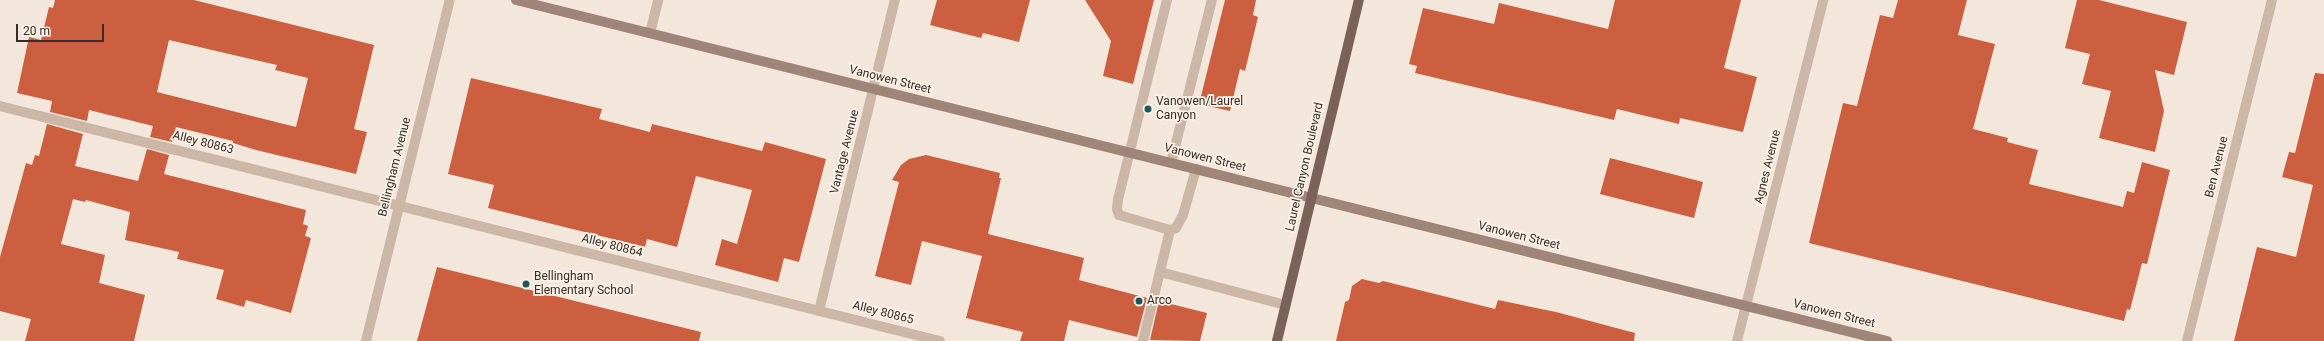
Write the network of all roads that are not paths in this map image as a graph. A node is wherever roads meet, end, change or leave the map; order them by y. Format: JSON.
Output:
{"nodes":[{"id":1,"x":450,"y":0,"type":"edge"},
{"id":2,"x":516,"y":0,"type":"edge"},
{"id":3,"x":658,"y":0,"type":"edge"},
{"id":4,"x":895,"y":0,"type":"edge"},
{"id":5,"x":1167,"y":0,"type":"edge"},
{"id":6,"x":1212,"y":0,"type":"edge"},
{"id":7,"x":1360,"y":0,"type":"edge"},
{"id":8,"x":1823,"y":0,"type":"edge"},
{"id":9,"x":2272,"y":0,"type":"edge"},
{"id":10,"x":650,"y":33,"type":"junction"},
{"id":11,"x":874,"y":89,"type":"junction"},
{"id":12,"x":0,"y":106,"type":"edge"},
{"id":13,"x":1129,"y":152,"type":"junction"},
{"id":14,"x":1171,"y":163,"type":"junction"},
{"id":15,"x":1196,"y":168,"type":"junction"},
{"id":16,"x":1312,"y":198,"type":"junction"},
{"id":17,"x":399,"y":206,"type":"junction"},
{"id":18,"x":1170,"y":230,"type":"junction"},
{"id":19,"x":1160,"y":272,"type":"junction"},
{"id":20,"x":1286,"y":305,"type":"junction"},
{"id":21,"x":1746,"y":306,"type":"junction"},
{"id":22,"x":819,"y":311,"type":"junction"},
{"id":23,"x":366,"y":341,"type":"edge"},
{"id":24,"x":940,"y":341,"type":"edge"},
{"id":25,"x":1143,"y":341,"type":"edge"},
{"id":26,"x":1277,"y":341,"type":"edge"},
{"id":27,"x":1737,"y":341,"type":"edge"},
{"id":28,"x":1887,"y":341,"type":"edge"},
{"id":29,"x":2187,"y":341,"type":"edge"}],
"edges":[{"from":1,"to":17,"type":"street","name":"Bellingham Avenue"},
{"from":2,"to":10,"type":"main road","name":"Vanowen Street"},
{"from":3,"to":10,"type":"street"},
{"from":4,"to":11,"type":"street","name":"Vantage Avenue"},
{"from":5,"to":13,"type":"street"},
{"from":6,"to":14,"type":"street"},
{"from":7,"to":16,"type":"main road","name":"Laurel Canyon Boulevard"},
{"from":8,"to":21,"type":"street","name":"Agnes Avenue"},
{"from":9,"to":29,"type":"street","name":"Ben Avenue"},
{"from":10,"to":11,"type":"main road","name":"Vanowen Street"},
{"from":11,"to":13,"type":"main road","name":"Vanowen Street"},
{"from":11,"to":22,"type":"street","name":"Vantage Avenue"},
{"from":12,"to":17,"type":"street","name":"Alley 80863"},
{"from":13,"to":14,"type":"main road","name":"Vanowen Street"},
{"from":13,"to":18,"type":"street"},
{"from":14,"to":15,"type":"main road","name":"Vanowen Street"},
{"from":15,"to":16,"type":"main road","name":"Vanowen Street"},
{"from":15,"to":18,"type":"street"},
{"from":16,"to":20,"type":"main road","name":"Laurel Canyon Boulevard"},
{"from":16,"to":21,"type":"main road","name":"Vanowen Street"},
{"from":17,"to":22,"type":"street","name":"Alley 80864"},
{"from":17,"to":23,"type":"street","name":"Bellingham Avenue"},
{"from":18,"to":19,"type":"street"},
{"from":19,"to":20,"type":"street"},
{"from":19,"to":25,"type":"street"},
{"from":20,"to":26,"type":"main road","name":"Laurel Canyon Boulevard"},
{"from":21,"to":27,"type":"street","name":"Agnes Avenue"},
{"from":21,"to":28,"type":"main road","name":"Vanowen Street"},
{"from":22,"to":24,"type":"street","name":"Alley 80865"}]}
